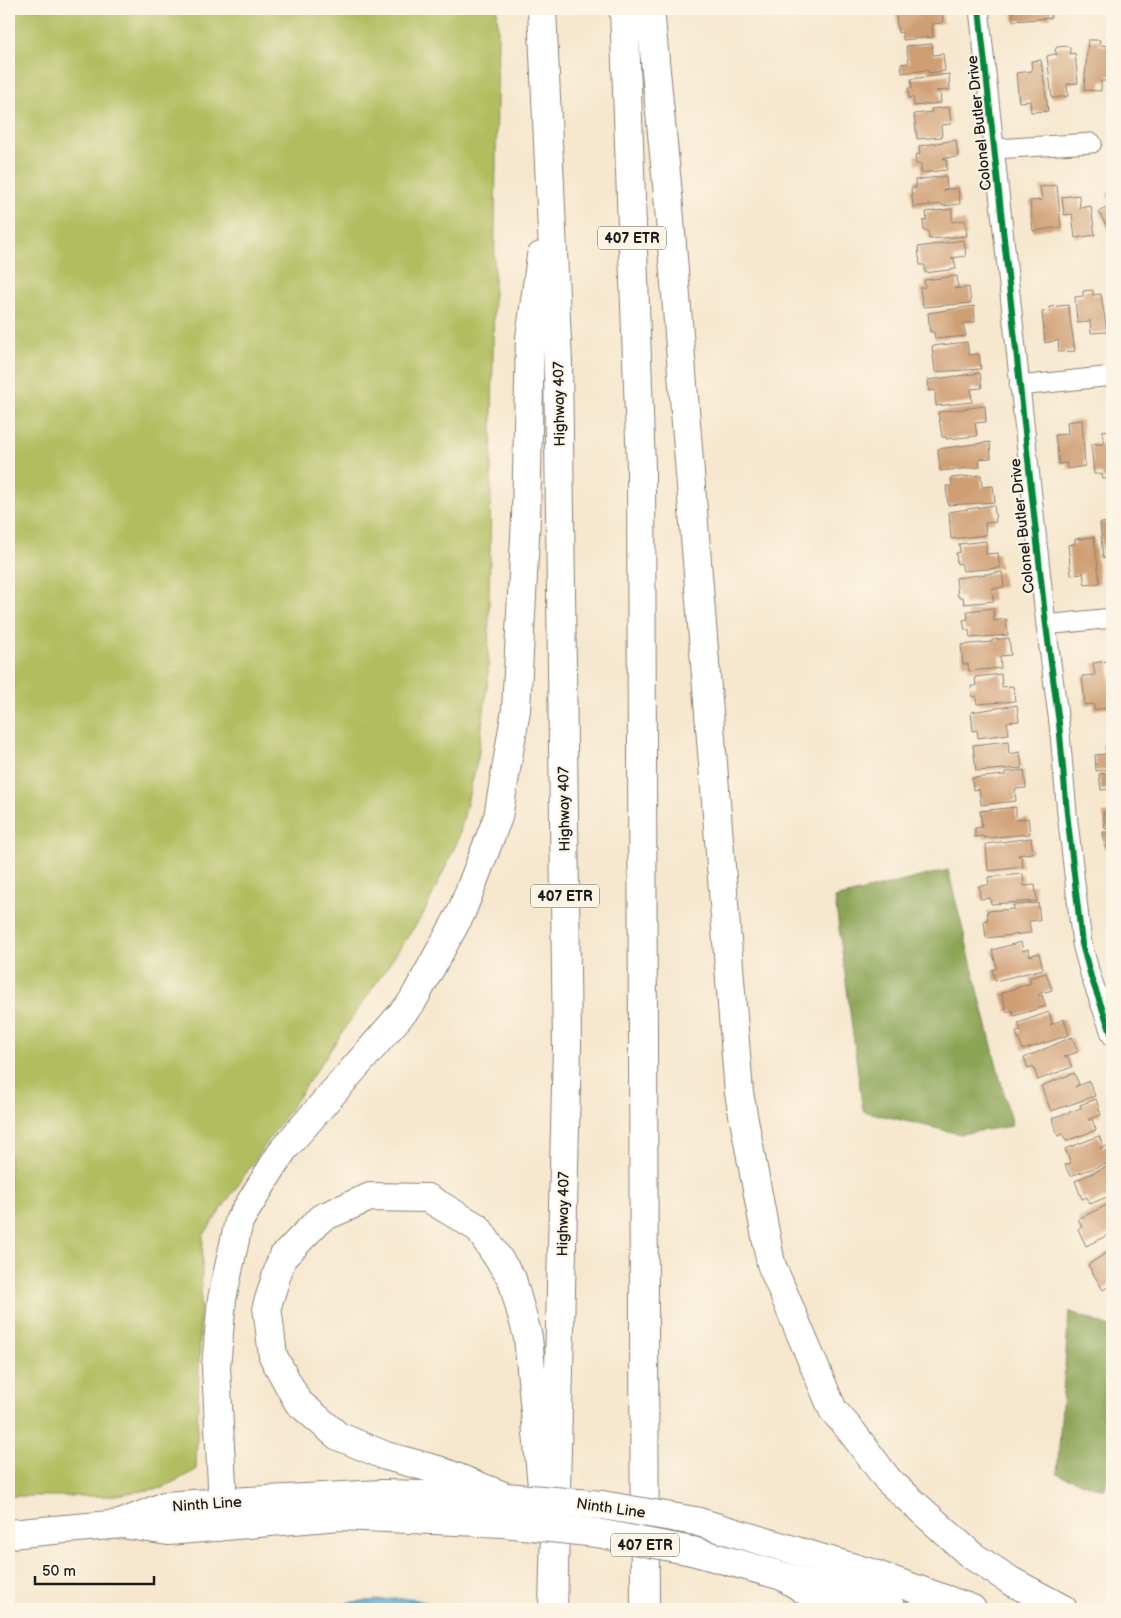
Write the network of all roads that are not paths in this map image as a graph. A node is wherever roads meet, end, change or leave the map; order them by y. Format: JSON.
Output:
{"nodes":[{"id":1,"x":542,"y":9,"type":"edge"},
{"id":2,"x":624,"y":9,"type":"edge"},
{"id":3,"x":650,"y":9,"type":"edge"},
{"id":4,"x":979,"y":9,"type":"edge"},
{"id":5,"x":1092,"y":143,"type":"dead end"},
{"id":6,"x":994,"y":149,"type":"junction"},
{"id":7,"x":551,"y":184,"type":"junction"},
{"id":8,"x":1112,"y":376,"type":"edge"},
{"id":9,"x":1019,"y":386,"type":"junction"},
{"id":10,"x":1112,"y":618,"type":"edge"},
{"id":11,"x":1046,"y":625,"type":"junction"},
{"id":12,"x":1111,"y":1030,"type":"edge"},
{"id":13,"x":644,"y":1482,"type":"junction"},
{"id":14,"x":505,"y":1510,"type":"junction"},
{"id":15,"x":220,"y":1515,"type":"junction"},
{"id":16,"x":9,"y":1534,"type":"edge"},
{"id":17,"x":784,"y":1577,"type":"junction"},
{"id":18,"x":552,"y":1609,"type":"edge"},
{"id":19,"x":645,"y":1609,"type":"edge"},
{"id":20,"x":661,"y":1609,"type":"edge"},
{"id":21,"x":835,"y":1609,"type":"edge"},
{"id":22,"x":892,"y":1609,"type":"edge"},
{"id":23,"x":972,"y":1609,"type":"edge"},
{"id":24,"x":1063,"y":1609,"type":"edge"}],
"edges":[{"from":1,"to":7,"type":"main road","name":"Highway 407","number":"407 ETR"},
{"from":2,"to":13,"type":"main road","number":"407 ETR"},
{"from":3,"to":24,"type":"main road"},
{"from":4,"to":6,"type":"street","name":"Colonel Butler Drive"},
{"from":5,"to":6,"type":"street"},
{"from":6,"to":9,"type":"street","name":"Colonel Butler Drive"},
{"from":7,"to":15,"type":"main road"},
{"from":7,"to":18,"type":"main road","name":"Highway 407","number":"407 ETR"},
{"from":8,"to":9,"type":"street"},
{"from":9,"to":11,"type":"street","name":"Colonel Butler Drive"},
{"from":10,"to":11,"type":"street"},
{"from":11,"to":12,"type":"street","name":"Colonel Butler Drive"},
{"from":13,"to":19,"type":"main road","number":"407 ETR"},
{"from":13,"to":20,"type":"main road"},
{"from":14,"to":15,"type":"main road","name":"Ninth Line"},
{"from":14,"to":17,"type":"main road","name":"Ninth Line","bridge":true},
{"from":14,"to":18,"type":"main road"},
{"from":14,"to":23,"type":"main road","name":"Ninth Line","bridge":true},
{"from":15,"to":16,"type":"main road","name":"Ninth Line"},
{"from":17,"to":21,"type":"main road"},
{"from":17,"to":22,"type":"main road","name":"Ninth Line"}]}
